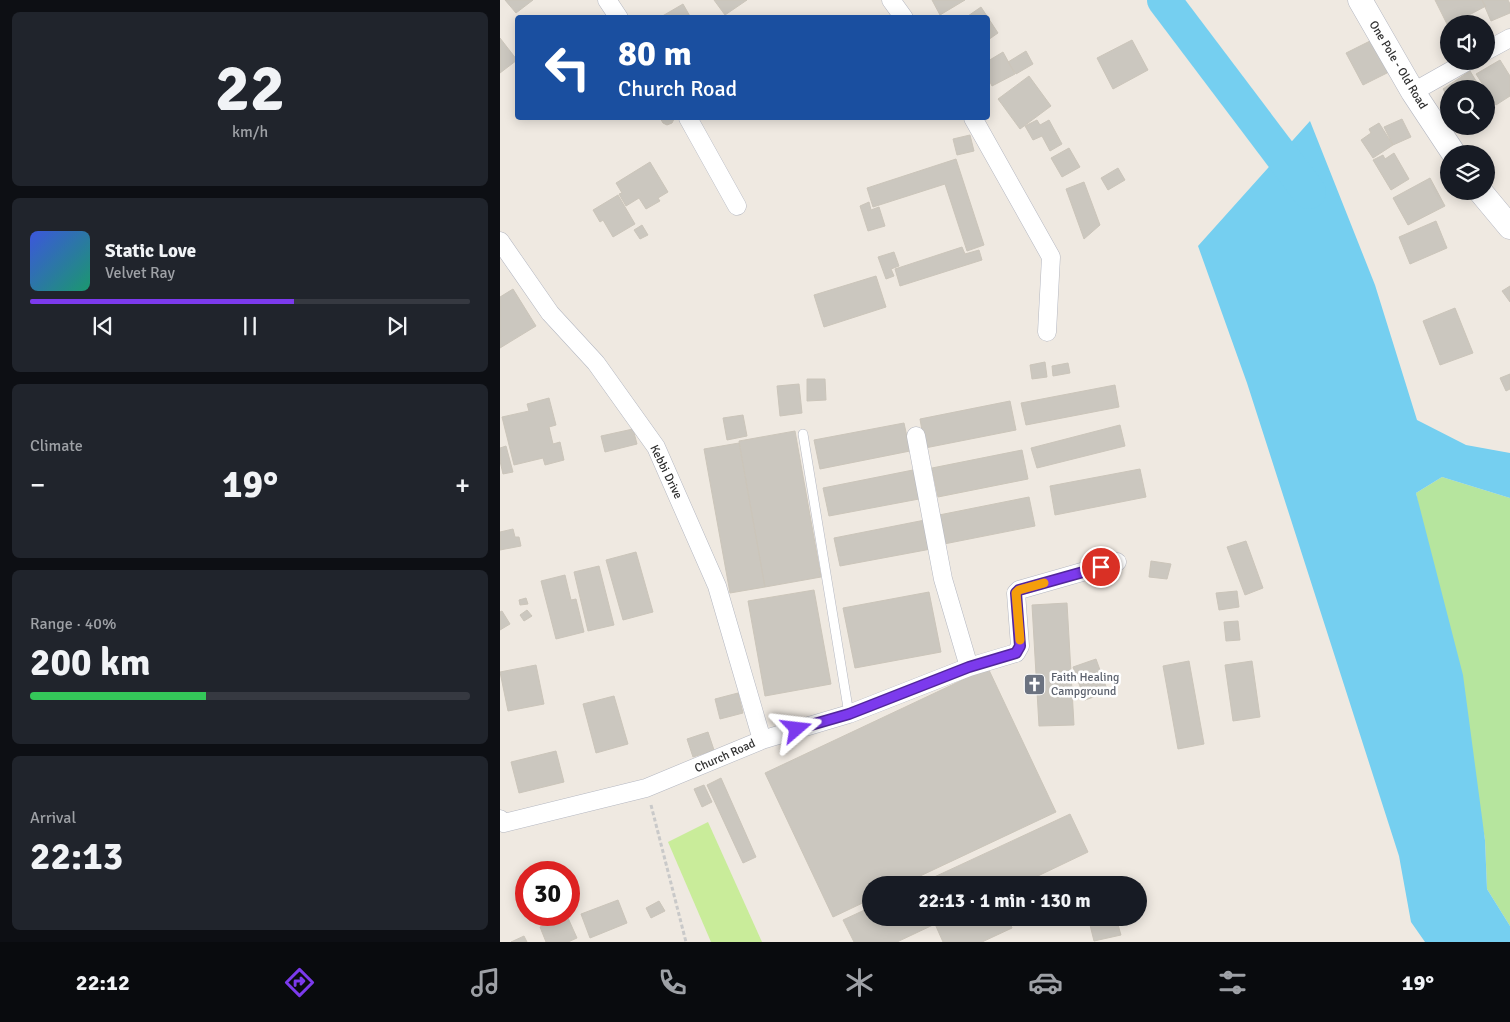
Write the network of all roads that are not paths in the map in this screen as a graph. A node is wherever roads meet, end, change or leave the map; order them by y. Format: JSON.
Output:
{"nodes":[{"id":1,"x":607,"y":0,"type":"edge"},
{"id":2,"x":891,"y":0,"type":"edge"},
{"id":3,"x":1360,"y":0,"type":"edge"},
{"id":4,"x":617,"y":15,"type":"edge"},
{"id":5,"x":902,"y":15,"type":"edge"},
{"id":6,"x":1508,"y":43,"type":"edge"},
{"id":7,"x":1495,"y":48,"type":"edge"},
{"id":8,"x":1452,"y":70,"type":"edge"},
{"id":9,"x":1413,"y":92,"type":"junction"},
{"id":10,"x":689,"y":120,"type":"edge"},
{"id":11,"x":974,"y":120,"type":"edge"},
{"id":12,"x":1448,"y":145,"type":"edge"},
{"id":13,"x":1488,"y":200,"type":"edge"},
{"id":14,"x":737,"y":206,"type":"dead end"},
{"id":15,"x":1510,"y":227,"type":"edge"},
{"id":16,"x":500,"y":241,"type":"edge"},
{"id":17,"x":1048,"y":332,"type":"dead end"},
{"id":18,"x":803,"y":434,"type":"dead end"},
{"id":19,"x":916,"y":436,"type":"dead end"},
{"id":20,"x":1117,"y":562,"type":"dead end"},
{"id":21,"x":969,"y":667,"type":"junction"},
{"id":22,"x":849,"y":714,"type":"junction"},
{"id":23,"x":762,"y":740,"type":"junction"},
{"id":24,"x":500,"y":819,"type":"edge"}],
"edges":[{"from":1,"to":4,"type":"street"},
{"from":2,"to":5,"type":"street"},
{"from":3,"to":9,"type":"street","name":"One Pole - Old Road"},
{"from":6,"to":7,"type":"street"},
{"from":8,"to":9,"type":"street"},
{"from":9,"to":12,"type":"street","name":"One Pole - Old Road"},
{"from":10,"to":14,"type":"street"},
{"from":11,"to":17,"type":"street"},
{"from":13,"to":15,"type":"street"},
{"from":16,"to":23,"type":"street","name":"Kebbi Drive"},
{"from":18,"to":22,"type":"lane"},
{"from":19,"to":21,"type":"street"},
{"from":20,"to":21,"type":"street","name":"Church Road"},
{"from":21,"to":22,"type":"street","name":"Church Road"},
{"from":22,"to":23,"type":"street","name":"Church Road"},
{"from":23,"to":24,"type":"street","name":"Church Road"}]}
